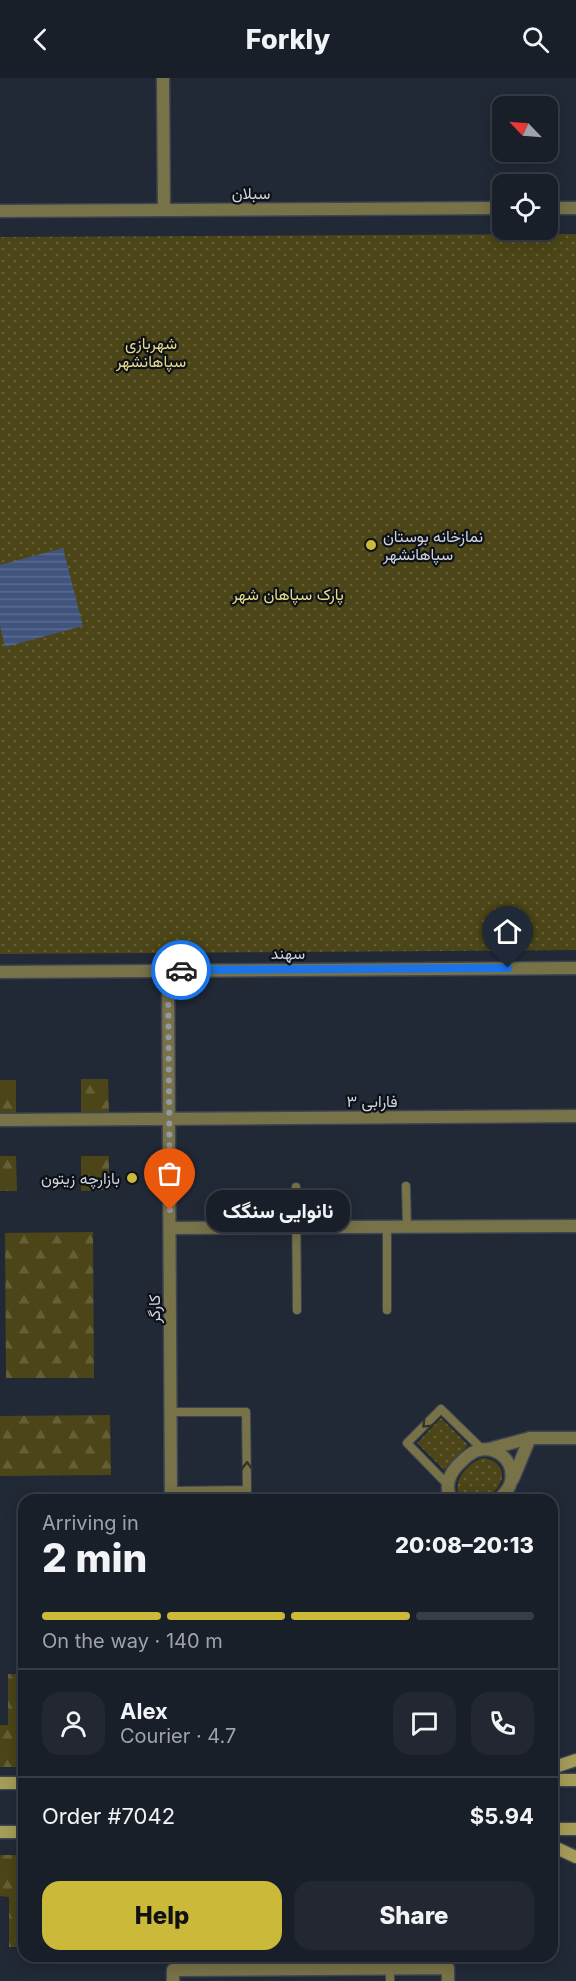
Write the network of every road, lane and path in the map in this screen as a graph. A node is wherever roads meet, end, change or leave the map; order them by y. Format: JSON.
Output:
{"nodes":[{"id":1,"x":163,"y":78,"type":"edge"},
{"id":2,"x":492,"y":208,"type":"edge"},
{"id":3,"x":558,"y":208,"type":"edge"},
{"id":4,"x":576,"y":208,"type":"edge"},
{"id":5,"x":164,"y":210,"type":"junction"},
{"id":6,"x":0,"y":211,"type":"edge"},
{"id":7,"x":576,"y":968,"type":"edge"},
{"id":8,"x":168,"y":970,"type":"junction"},
{"id":9,"x":0,"y":972,"type":"edge"},
{"id":10,"x":576,"y":1116,"type":"edge"},
{"id":11,"x":169,"y":1119,"type":"junction"},
{"id":12,"x":0,"y":1120,"type":"edge"},
{"id":13,"x":406,"y":1186,"type":"dead end"},
{"id":14,"x":296,"y":1187,"type":"dead end"},
{"id":15,"x":576,"y":1226,"type":"edge"},
{"id":16,"x":297,"y":1227,"type":"junction"},
{"id":17,"x":387,"y":1227,"type":"junction"},
{"id":18,"x":408,"y":1227,"type":"junction"},
{"id":19,"x":171,"y":1228,"type":"junction"},
{"id":20,"x":297,"y":1310,"type":"dead end"},
{"id":21,"x":387,"y":1310,"type":"dead end"},
{"id":22,"x":170,"y":1412,"type":"junction"},
{"id":23,"x":530,"y":1438,"type":"junction"},
{"id":24,"x":576,"y":1438,"type":"edge"},
{"id":25,"x":486,"y":1449,"type":"junction"},
{"id":26,"x":509,"y":1487,"type":"junction"},
{"id":27,"x":171,"y":1494,"type":"edge"},
{"id":28,"x":186,"y":1494,"type":"edge"},
{"id":29,"x":448,"y":1494,"type":"edge"},
{"id":30,"x":503,"y":1494,"type":"edge"},
{"id":31,"x":576,"y":1760,"type":"edge"},
{"id":32,"x":558,"y":1766,"type":"edge"},
{"id":33,"x":558,"y":1780,"type":"edge"},
{"id":34,"x":576,"y":1780,"type":"edge"},
{"id":35,"x":3,"y":1783,"type":"edge"},
{"id":36,"x":18,"y":1787,"type":"edge"},
{"id":37,"x":558,"y":1829,"type":"edge"},
{"id":38,"x":576,"y":1829,"type":"edge"},
{"id":39,"x":18,"y":1830,"type":"edge"},
{"id":40,"x":3,"y":1832,"type":"edge"},
{"id":41,"x":558,"y":1849,"type":"edge"},
{"id":42,"x":576,"y":1857,"type":"edge"},
{"id":43,"x":173,"y":1975,"type":"edge"},
{"id":44,"x":300,"y":1975,"type":"edge"},
{"id":45,"x":390,"y":1975,"type":"edge"},
{"id":46,"x":448,"y":1981,"type":"edge"}],
"edges":[{"from":1,"to":5,"type":"street"},
{"from":2,"to":5,"type":"street","name":"سبلان"},
{"from":3,"to":4,"type":"street"},
{"from":5,"to":6,"type":"street","name":"سبلان"},
{"from":7,"to":8,"type":"street","name":"سهند"},
{"from":8,"to":9,"type":"street","name":"سهند"},
{"from":8,"to":11,"type":"street","name":"کارگر"},
{"from":10,"to":11,"type":"street","name":"فارابی ۳"},
{"from":11,"to":12,"type":"street","name":"فارابی ۳"},
{"from":11,"to":19,"type":"street","name":"کارگر"},
{"from":13,"to":18,"type":"lane"},
{"from":14,"to":16,"type":"lane"},
{"from":15,"to":18,"type":"street"},
{"from":16,"to":17,"type":"street"},
{"from":16,"to":19,"type":"street"},
{"from":16,"to":20,"type":"lane"},
{"from":17,"to":18,"type":"street"},
{"from":17,"to":21,"type":"lane"},
{"from":19,"to":22,"type":"street","name":"کارگر"},
{"from":22,"to":27,"type":"street","name":"کارگر"},
{"from":28,"to":22,"type":"lane","one_way":true},
{"from":23,"to":24,"type":"street"},
{"from":23,"to":25,"type":"street"},
{"from":23,"to":26,"type":"street"},
{"from":25,"to":26,"type":"street"},
{"from":25,"to":29,"type":"street"},
{"from":25,"to":29,"type":"lane","one_way":true},
{"from":26,"to":30,"type":"street"},
{"from":31,"to":32,"type":"main road"},
{"from":33,"to":34,"type":"main road"},
{"from":35,"to":36,"type":"main road"},
{"from":37,"to":38,"type":"main road"},
{"from":39,"to":40,"type":"main road"},
{"from":41,"to":42,"type":"main road"},
{"from":43,"to":44,"type":"street"},
{"from":44,"to":45,"type":"street"},
{"from":45,"to":46,"type":"street"}]}
